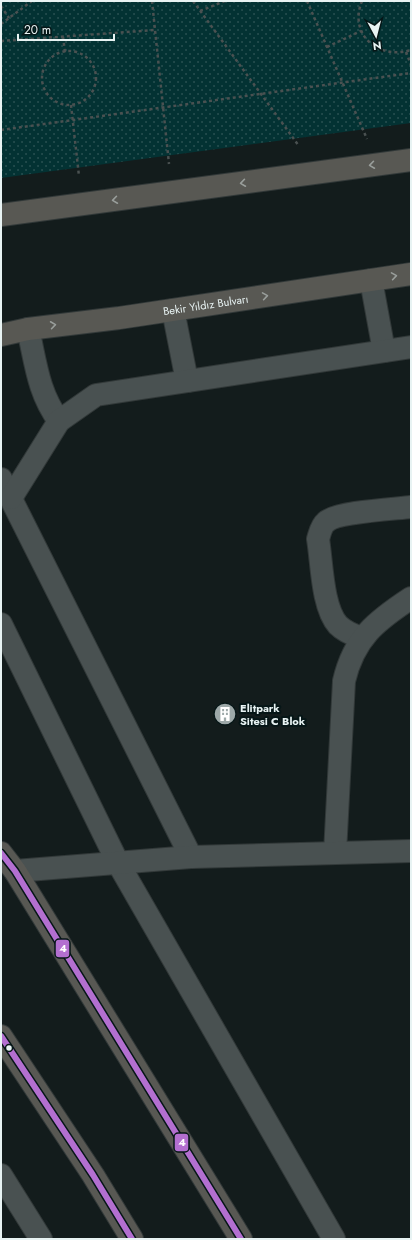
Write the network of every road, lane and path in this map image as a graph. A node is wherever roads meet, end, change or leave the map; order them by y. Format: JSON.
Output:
{"nodes":[{"id":1,"x":32,"y":1,"type":"edge"},
{"id":2,"x":152,"y":1,"type":"edge"},
{"id":3,"x":193,"y":1,"type":"edge"},
{"id":4,"x":225,"y":1,"type":"edge"},
{"id":5,"x":307,"y":1,"type":"edge"},
{"id":6,"x":362,"y":1,"type":"edge"},
{"id":7,"x":1,"y":6,"type":"edge"},
{"id":8,"x":200,"y":11,"type":"junction"},
{"id":9,"x":8,"y":18,"type":"junction"},
{"id":10,"x":1,"y":24,"type":"edge"},
{"id":11,"x":155,"y":30,"type":"junction"},
{"id":12,"x":361,"y":31,"type":"junction"},
{"id":13,"x":63,"y":37,"type":"junction"},
{"id":14,"x":1,"y":41,"type":"edge"},
{"id":15,"x":327,"y":47,"type":"junction"},
{"id":16,"x":411,"y":50,"type":"edge"},
{"id":17,"x":64,"y":52,"type":"junction"},
{"id":18,"x":406,"y":52,"type":"junction"},
{"id":19,"x":411,"y":65,"type":"edge"},
{"id":20,"x":411,"y":73,"type":"edge"},
{"id":21,"x":343,"y":83,"type":"junction"},
{"id":22,"x":261,"y":94,"type":"junction"},
{"id":23,"x":71,"y":105,"type":"junction"},
{"id":24,"x":163,"y":107,"type":"junction"},
{"id":25,"x":72,"y":120,"type":"junction"},
{"id":26,"x":1,"y":130,"type":"edge"},
{"id":27,"x":411,"y":160,"type":"edge"},
{"id":28,"x":378,"y":165,"type":"junction"},
{"id":29,"x":319,"y":173,"type":"junction"},
{"id":30,"x":172,"y":192,"type":"junction"},
{"id":31,"x":82,"y":204,"type":"junction"},
{"id":32,"x":1,"y":215,"type":"edge"},
{"id":33,"x":411,"y":274,"type":"edge"},
{"id":34,"x":372,"y":280,"type":"junction"},
{"id":35,"x":173,"y":310,"type":"junction"},
{"id":36,"x":28,"y":329,"type":"junction"},
{"id":37,"x":1,"y":334,"type":"edge"},
{"id":38,"x":411,"y":347,"type":"edge"},
{"id":39,"x":384,"y":351,"type":"junction"},
{"id":40,"x":187,"y":381,"type":"junction"},
{"id":41,"x":59,"y":421,"type":"junction"},
{"id":42,"x":6,"y":488,"type":"edge"},
{"id":43,"x":411,"y":507,"type":"edge"},
{"id":44,"x":411,"y":598,"type":"edge"},
{"id":45,"x":1,"y":624,"type":"edge"},
{"id":46,"x":362,"y":638,"type":"junction"},
{"id":47,"x":411,"y":851,"type":"edge"},
{"id":48,"x":1,"y":853,"type":"edge"},
{"id":49,"x":335,"y":853,"type":"junction"},
{"id":50,"x":191,"y":857,"type":"junction"},
{"id":51,"x":118,"y":863,"type":"junction"},
{"id":52,"x":15,"y":871,"type":"junction"},
{"id":53,"x":1,"y":1036,"type":"edge"},
{"id":54,"x":1,"y":1175,"type":"edge"},
{"id":55,"x":41,"y":1239,"type":"edge"},
{"id":56,"x":132,"y":1239,"type":"edge"},
{"id":57,"x":242,"y":1239,"type":"edge"},
{"id":58,"x":334,"y":1239,"type":"edge"}],
"edges":[{"from":1,"to":9,"type":"path"},
{"from":2,"to":11,"type":"path"},
{"from":3,"to":8,"type":"path"},
{"from":4,"to":8,"type":"path"},
{"from":5,"to":15,"type":"path"},
{"from":6,"to":12,"type":"path"},
{"from":7,"to":9,"type":"path"},
{"from":8,"to":22,"type":"path"},
{"from":9,"to":10,"type":"path"},
{"from":11,"to":13,"type":"path"},
{"from":11,"to":24,"type":"path"},
{"from":12,"to":15,"type":"path"},
{"from":12,"to":18,"type":"path"},
{"from":13,"to":14,"type":"path"},
{"from":13,"to":17,"type":"path"},
{"from":15,"to":21,"type":"path"},
{"from":16,"to":18,"type":"path"},
{"from":17,"to":23,"type":"path"},
{"from":17,"to":23,"type":"path"},
{"from":18,"to":19,"type":"path"},
{"from":20,"to":21,"type":"path"},
{"from":21,"to":22,"type":"path"},
{"from":21,"to":28,"type":"path"},
{"from":22,"to":24,"type":"path"},
{"from":22,"to":29,"type":"path"},
{"from":23,"to":25,"type":"path"},
{"from":24,"to":25,"type":"path"},
{"from":24,"to":30,"type":"path"},
{"from":25,"to":26,"type":"path"},
{"from":25,"to":31,"type":"path"},
{"from":27,"to":28,"type":"main road"},
{"from":28,"to":29,"type":"main road","one_way":true},
{"from":29,"to":30,"type":"main road","one_way":true},
{"from":30,"to":31,"type":"main road","one_way":true},
{"from":31,"to":32,"type":"main road"},
{"from":34,"to":33,"type":"main road","name":"Bekir Yıldız Bulvarı","one_way":true},
{"from":35,"to":34,"type":"main road","name":"Bekir Yıldız Bulvarı","one_way":true},
{"from":34,"to":39,"type":"street"},
{"from":36,"to":35,"type":"main road","name":"Bekir Yıldız Bulvarı","one_way":true},
{"from":35,"to":40,"type":"street"},
{"from":36,"to":37,"type":"main road","name":"Bekir Yıldız Bulvarı"},
{"from":36,"to":41,"type":"street"},
{"from":38,"to":39,"type":"street"},
{"from":39,"to":40,"type":"street"},
{"from":40,"to":41,"type":"street"},
{"from":41,"to":42,"type":"street"},
{"from":42,"to":50,"type":"street"},
{"from":43,"to":46,"type":"street"},
{"from":44,"to":46,"type":"street"},
{"from":45,"to":51,"type":"street"},
{"from":46,"to":49,"type":"street"},
{"from":47,"to":49,"type":"street"},
{"from":48,"to":52,"type":"main road"},
{"from":49,"to":50,"type":"street"},
{"from":50,"to":51,"type":"street"},
{"from":51,"to":52,"type":"street"},
{"from":51,"to":58,"type":"street"},
{"from":52,"to":57,"type":"main road"},
{"from":53,"to":56,"type":"main road"},
{"from":54,"to":55,"type":"street"}]}
